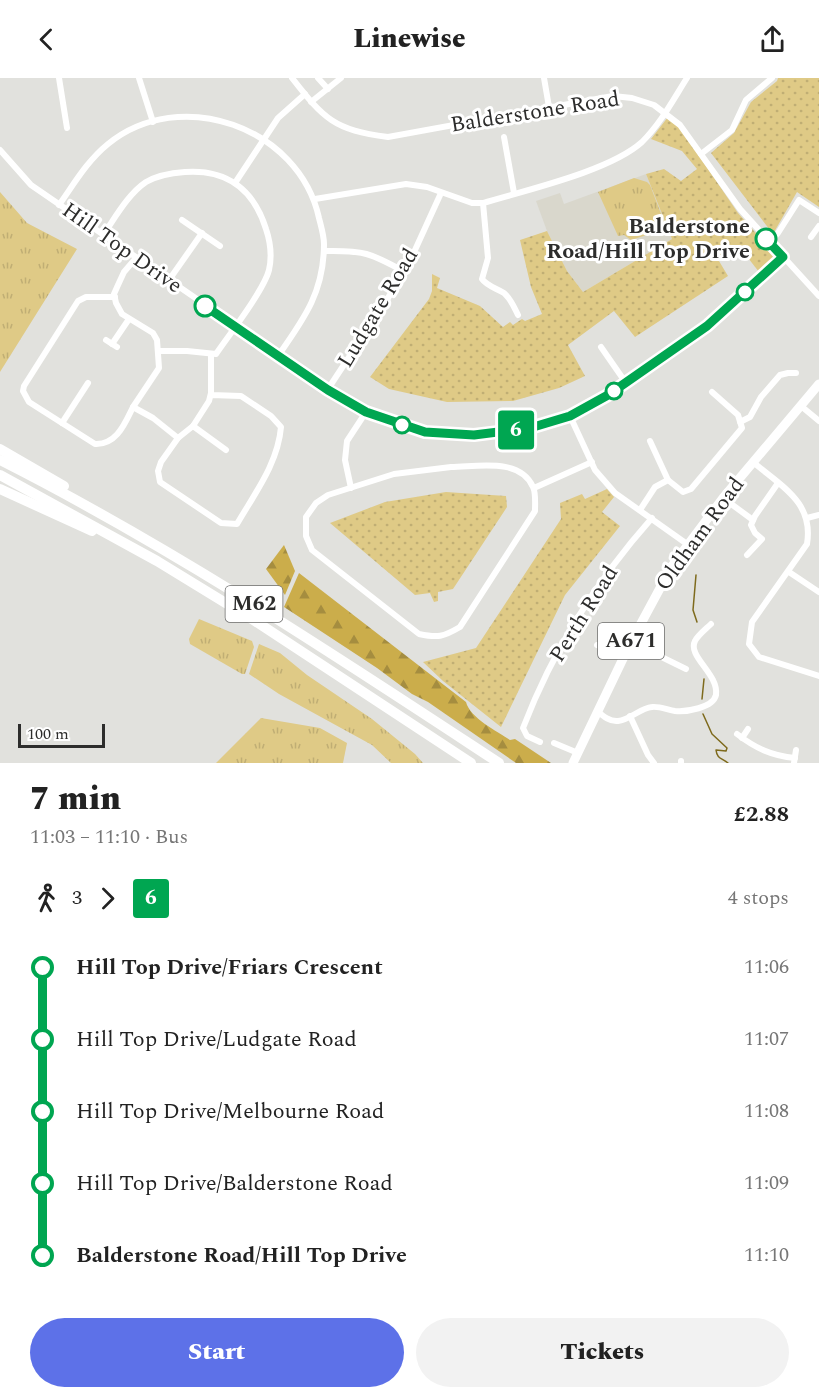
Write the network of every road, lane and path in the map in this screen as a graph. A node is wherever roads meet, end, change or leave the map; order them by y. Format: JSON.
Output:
{"nodes":[{"id":1,"x":59,"y":78,"type":"edge"},
{"id":2,"x":139,"y":78,"type":"edge"},
{"id":3,"x":292,"y":78,"type":"edge"},
{"id":4,"x":318,"y":78,"type":"edge"},
{"id":5,"x":341,"y":78,"type":"edge"},
{"id":6,"x":544,"y":78,"type":"edge"},
{"id":7,"x":687,"y":78,"type":"edge"},
{"id":8,"x":772,"y":78,"type":"edge"},
{"id":9,"x":328,"y":89,"type":"junction"},
{"id":10,"x":304,"y":94,"type":"junction"},
{"id":11,"x":311,"y":102,"type":"junction"},
{"id":12,"x":549,"y":107,"type":"junction"},
{"id":13,"x":666,"y":112,"type":"junction"},
{"id":14,"x":153,"y":122,"type":"junction"},
{"id":15,"x":68,"y":128,"type":"dead end"},
{"id":16,"x":504,"y":137,"type":"dead end"},
{"id":17,"x":265,"y":140,"type":"junction"},
{"id":18,"x":0,"y":150,"type":"edge"},
{"id":19,"x":701,"y":154,"type":"junction"},
{"id":20,"x":236,"y":183,"type":"junction"},
{"id":21,"x":441,"y":192,"type":"junction"},
{"id":22,"x":514,"y":193,"type":"junction"},
{"id":23,"x":315,"y":199,"type":"junction"},
{"id":24,"x":483,"y":203,"type":"junction"},
{"id":25,"x":59,"y":205,"type":"junction"},
{"id":26,"x":819,"y":213,"type":"edge"},
{"id":27,"x":182,"y":220,"type":"dead end"},
{"id":28,"x":819,"y":226,"type":"edge"},
{"id":29,"x":202,"y":233,"type":"junction"},
{"id":30,"x":103,"y":235,"type":"junction"},
{"id":31,"x":811,"y":237,"type":"dead end"},
{"id":32,"x":770,"y":243,"type":"junction"},
{"id":33,"x":220,"y":246,"type":"dead end"},
{"id":34,"x":324,"y":251,"type":"junction"},
{"id":35,"x":783,"y":257,"type":"junction"},
{"id":36,"x":136,"y":258,"type":"junction"},
{"id":37,"x":405,"y":272,"type":"junction"},
{"id":38,"x":169,"y":280,"type":"junction"},
{"id":39,"x":819,"y":296,"type":"edge"},
{"id":40,"x":115,"y":297,"type":"junction"},
{"id":41,"x":518,"y":315,"type":"dead end"},
{"id":42,"x":129,"y":319,"type":"junction"},
{"id":43,"x":235,"y":326,"type":"junction"},
{"id":44,"x":112,"y":344,"type":"dead end"},
{"id":45,"x":601,"y":347,"type":"dead end"},
{"id":46,"x":159,"y":351,"type":"junction"},
{"id":47,"x":213,"y":355,"type":"junction"},
{"id":48,"x":278,"y":356,"type":"junction"},
{"id":49,"x":796,"y":373,"type":"dead end"},
{"id":50,"x":88,"y":383,"type":"dead end"},
{"id":51,"x":626,"y":383,"type":"junction"},
{"id":52,"x":819,"y":384,"type":"edge"},
{"id":53,"x":328,"y":390,"type":"junction"},
{"id":54,"x":712,"y":392,"type":"dead end"},
{"id":55,"x":211,"y":395,"type":"junction"},
{"id":56,"x":133,"y":406,"type":"junction"},
{"id":57,"x":801,"y":406,"type":"junction"},
{"id":58,"x":366,"y":412,"type":"junction"},
{"id":59,"x":570,"y":416,"type":"junction"},
{"id":60,"x":819,"y":421,"type":"edge"},
{"id":61,"x":740,"y":422,"type":"junction"},
{"id":62,"x":62,"y":423,"type":"junction"},
{"id":63,"x":193,"y":426,"type":"junction"},
{"id":64,"x":178,"y":438,"type":"junction"},
{"id":65,"x":650,"y":441,"type":"dead end"},
{"id":66,"x":0,"y":449,"type":"edge"},
{"id":67,"x":226,"y":450,"type":"dead end"},
{"id":68,"x":0,"y":460,"type":"edge"},
{"id":69,"x":592,"y":462,"type":"junction"},
{"id":70,"x":753,"y":462,"type":"junction"},
{"id":71,"x":0,"y":475,"type":"edge"},
{"id":72,"x":668,"y":480,"type":"junction"},
{"id":73,"x":778,"y":483,"type":"junction"},
{"id":74,"x":351,"y":488,"type":"junction"},
{"id":75,"x":534,"y":488,"type":"junction"},
{"id":76,"x":0,"y":489,"type":"edge"},
{"id":77,"x":723,"y":498,"type":"junction"},
{"id":78,"x":640,"y":510,"type":"junction"},
{"id":79,"x":819,"y":515,"type":"edge"},
{"id":80,"x":652,"y":518,"type":"junction"},
{"id":81,"x":807,"y":518,"type":"junction"},
{"id":82,"x":753,"y":520,"type":"junction"},
{"id":83,"x":687,"y":544,"type":"junction"},
{"id":84,"x":747,"y":555,"type":"dead end"},
{"id":85,"x":157,"y":561,"type":"junction"},
{"id":86,"x":186,"y":562,"type":"junction"},
{"id":87,"x":789,"y":572,"type":"junction"},
{"id":88,"x":819,"y":592,"type":"edge"},
{"id":89,"x":711,"y":624,"type":"dead end"},
{"id":90,"x":631,"y":642,"type":"junction"},
{"id":91,"x":597,"y":645,"type":"dead end"},
{"id":92,"x":623,"y":657,"type":"junction"},
{"id":93,"x":686,"y":669,"type":"dead end"},
{"id":94,"x":819,"y":676,"type":"edge"},
{"id":95,"x":597,"y":711,"type":"junction"},
{"id":96,"x":630,"y":716,"type":"junction"},
{"id":97,"x":748,"y":729,"type":"dead end"},
{"id":98,"x":540,"y":742,"type":"dead end"},
{"id":99,"x":554,"y":743,"type":"dead end"},
{"id":100,"x":796,"y":750,"type":"dead end"},
{"id":101,"x":578,"y":753,"type":"junction"},
{"id":102,"x":794,"y":761,"type":"edge"},
{"id":103,"x":471,"y":763,"type":"edge"},
{"id":104,"x":499,"y":763,"type":"edge"},
{"id":105,"x":573,"y":763,"type":"edge"},
{"id":106,"x":654,"y":763,"type":"edge"}],
"edges":[{"from":1,"to":15,"type":"street"},
{"from":2,"to":14,"type":"street"},
{"from":3,"to":10,"type":"street","name":"Balderstone Road"},
{"from":4,"to":9,"type":"street"},
{"from":5,"to":9,"type":"street"},
{"from":6,"to":12,"type":"street"},
{"from":7,"to":13,"type":"street"},
{"from":8,"to":19,"type":"street"},
{"from":9,"to":11,"type":"street"},
{"from":10,"to":11,"type":"street","name":"Balderstone Road"},
{"from":10,"to":17,"type":"street"},
{"from":11,"to":12,"type":"street","name":"Balderstone Road"},
{"from":12,"to":13,"type":"street","name":"Balderstone Road"},
{"from":13,"to":19,"type":"street","name":"Balderstone Road"},
{"from":13,"to":22,"type":"street"},
{"from":14,"to":17,"type":"street"},
{"from":14,"to":25,"type":"street"},
{"from":16,"to":22,"type":"street"},
{"from":17,"to":20,"type":"street"},
{"from":17,"to":23,"type":"street"},
{"from":18,"to":25,"type":"street","name":"Hill Top Drive"},
{"from":19,"to":32,"type":"street","name":"Balderstone Road"},
{"from":20,"to":30,"type":"street"},
{"from":20,"to":43,"type":"street"},
{"from":21,"to":23,"type":"street"},
{"from":21,"to":24,"type":"street"},
{"from":21,"to":37,"type":"street","name":"Ludgate Road"},
{"from":22,"to":24,"type":"street"},
{"from":23,"to":34,"type":"street"},
{"from":24,"to":41,"type":"street"},
{"from":25,"to":30,"type":"street","name":"Hill Top Drive"},
{"from":26,"to":32,"type":"street"},
{"from":27,"to":29,"type":"street"},
{"from":28,"to":31,"type":"street"},
{"from":29,"to":33,"type":"street"},
{"from":29,"to":38,"type":"street"},
{"from":30,"to":36,"type":"street","name":"Hill Top Drive"},
{"from":32,"to":35,"type":"street","name":"Balderstone Road"},
{"from":34,"to":37,"type":"street"},
{"from":34,"to":48,"type":"street"},
{"from":35,"to":39,"type":"street","name":"Balderstone Road"},
{"from":35,"to":51,"type":"street","name":"Hill Top Drive"},
{"from":36,"to":38,"type":"street","name":"Hill Top Drive"},
{"from":36,"to":40,"type":"street"},
{"from":37,"to":53,"type":"street","name":"Ludgate Road"},
{"from":38,"to":43,"type":"street","name":"Hill Top Drive"},
{"from":40,"to":42,"type":"street"},
{"from":40,"to":62,"type":"street"},
{"from":42,"to":44,"type":"street"},
{"from":42,"to":46,"type":"street"},
{"from":43,"to":47,"type":"street"},
{"from":43,"to":48,"type":"street","name":"Hill Top Drive"},
{"from":45,"to":51,"type":"street"},
{"from":46,"to":47,"type":"street"},
{"from":46,"to":56,"type":"street"},
{"from":47,"to":55,"type":"street"},
{"from":48,"to":53,"type":"street","name":"Hill Top Drive"},
{"from":49,"to":61,"type":"street"},
{"from":50,"to":62,"type":"street"},
{"from":51,"to":59,"type":"street","name":"Hill Top Drive"},
{"from":52,"to":57,"type":"main road","name":"Oldham Road","number":"A671"},
{"from":53,"to":58,"type":"street","name":"Hill Top Drive"},
{"from":54,"to":61,"type":"street"},
{"from":55,"to":63,"type":"street"},
{"from":55,"to":64,"type":"street"},
{"from":56,"to":62,"type":"street"},
{"from":56,"to":64,"type":"street"},
{"from":57,"to":60,"type":"street"},
{"from":57,"to":70,"type":"main road","name":"Oldham Road","number":"A671"},
{"from":58,"to":59,"type":"street","name":"Hill Top Drive"},
{"from":58,"to":74,"type":"street"},
{"from":59,"to":69,"type":"street"},
{"from":61,"to":72,"type":"street"},
{"from":63,"to":64,"type":"street"},
{"from":63,"to":67,"type":"street"},
{"from":65,"to":72,"type":"street"},
{"from":66,"to":86,"type":"highway","number":"M62"},
{"from":68,"to":86,"type":"highway","number":"M62"},
{"from":69,"to":75,"type":"street"},
{"from":69,"to":78,"type":"street"},
{"from":70,"to":73,"type":"street"},
{"from":70,"to":77,"type":"main road","name":"Oldham Road","number":"A671"},
{"from":71,"to":85,"type":"highway","number":"M62"},
{"from":72,"to":78,"type":"street"},
{"from":73,"to":81,"type":"street"},
{"from":73,"to":82,"type":"street"},
{"from":74,"to":75,"type":"street"},
{"from":74,"to":75,"type":"street"},
{"from":76,"to":85,"type":"highway","number":"M62"},
{"from":77,"to":82,"type":"street"},
{"from":77,"to":83,"type":"main road","name":"Oldham Road","number":"A671"},
{"from":78,"to":80,"type":"street"},
{"from":79,"to":81,"type":"street"},
{"from":80,"to":83,"type":"street"},
{"from":80,"to":98,"type":"street","name":"Perth Road"},
{"from":81,"to":87,"type":"street"},
{"from":82,"to":84,"type":"street"},
{"from":83,"to":90,"type":"main road","name":"Oldham Road","number":"A671"},
{"from":85,"to":103,"type":"highway","number":"M62"},
{"from":86,"to":104,"type":"highway","number":"M62"},
{"from":87,"to":88,"type":"street"},
{"from":87,"to":94,"type":"street"},
{"from":89,"to":96,"type":"street"},
{"from":90,"to":92,"type":"main road","name":"Oldham Road","number":"A671"},
{"from":90,"to":93,"type":"street"},
{"from":91,"to":92,"type":"street"},
{"from":92,"to":95,"type":"main road","name":"Oldham Road","number":"A671"},
{"from":95,"to":96,"type":"street"},
{"from":95,"to":101,"type":"main road","name":"Oldham Road","number":"A671"},
{"from":96,"to":106,"type":"street"},
{"from":97,"to":102,"type":"street"},
{"from":99,"to":101,"type":"street"},
{"from":100,"to":102,"type":"street"},
{"from":101,"to":105,"type":"main road","name":"Oldham Road","number":"A671"}]}
